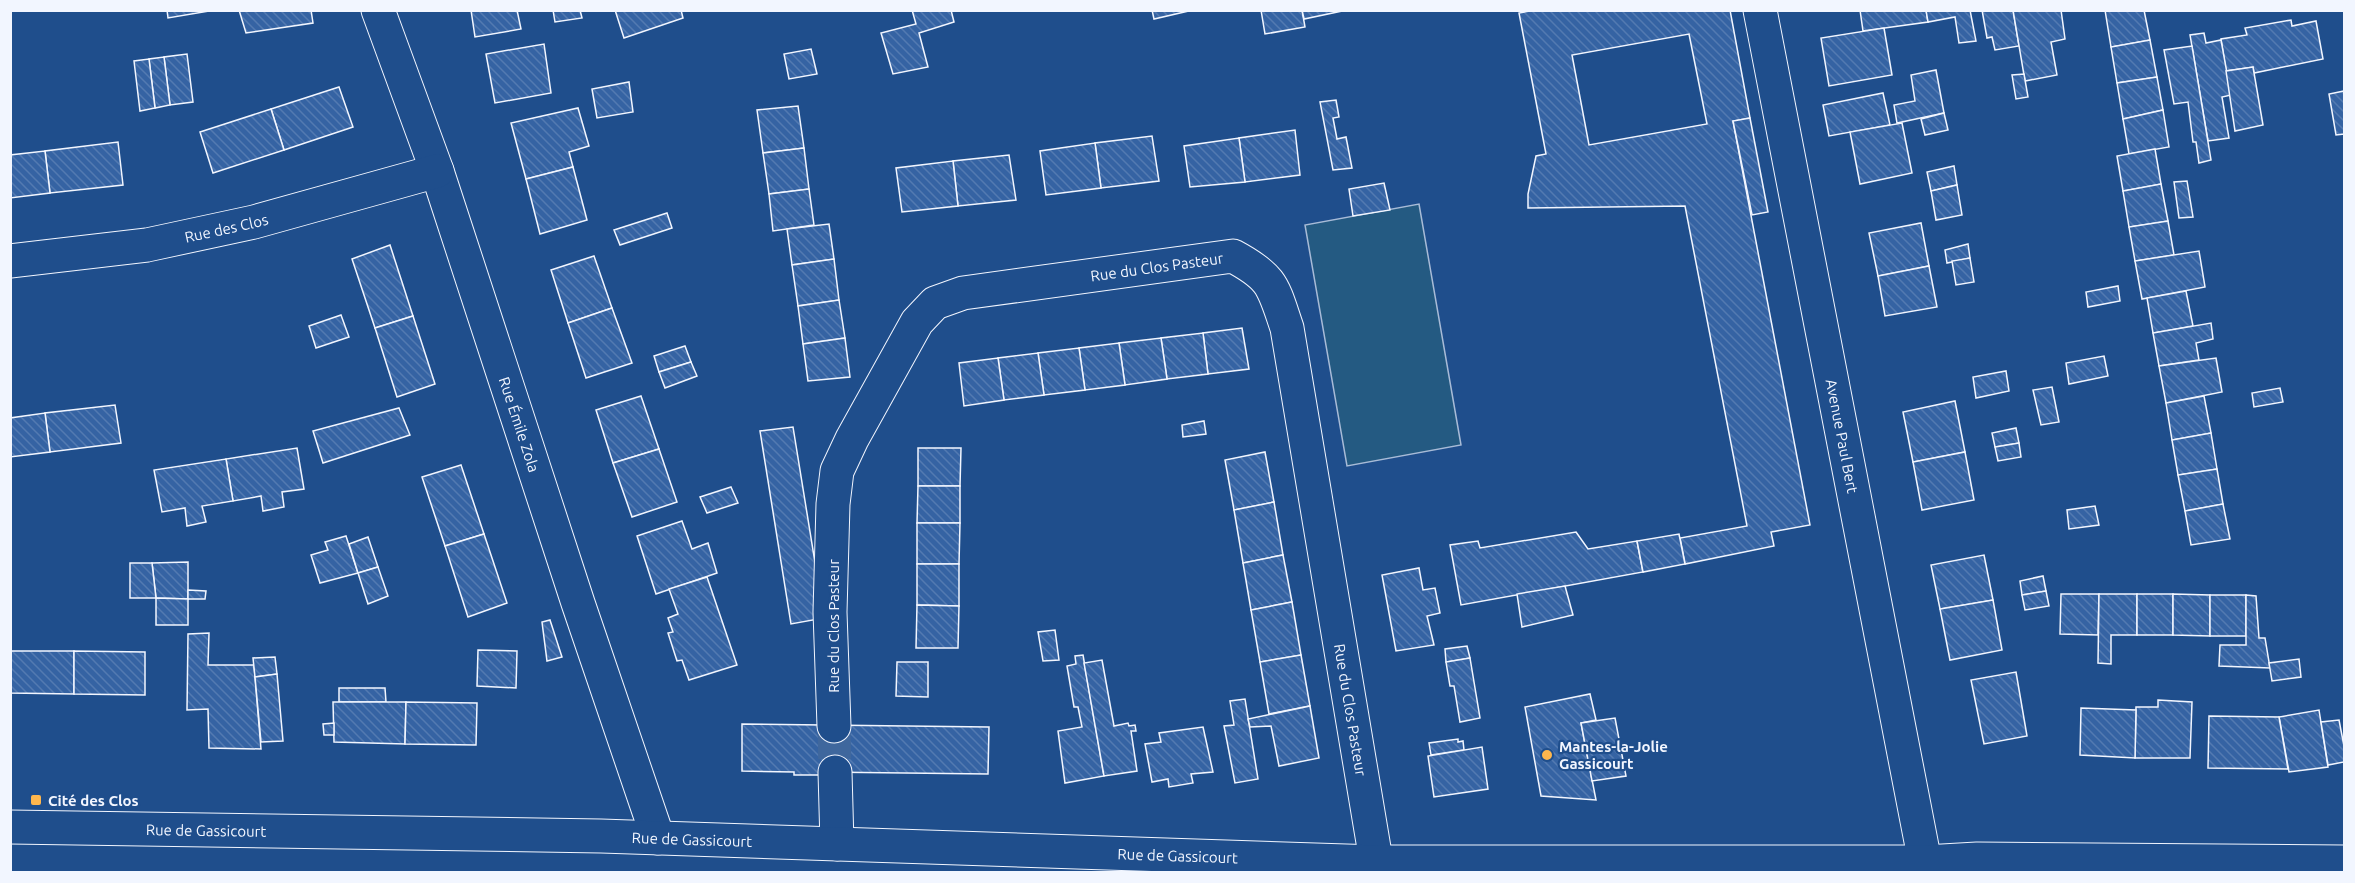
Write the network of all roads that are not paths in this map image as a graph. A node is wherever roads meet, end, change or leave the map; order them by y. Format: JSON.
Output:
{"nodes":[{"id":1,"x":378,"y":10,"type":"edge"},
{"id":2,"x":1760,"y":10,"type":"edge"},
{"id":3,"x":437,"y":171,"type":"junction"},
{"id":4,"x":10,"y":261,"type":"edge"},
{"id":5,"x":834,"y":726,"type":"tunnel mouth"},
{"id":6,"x":836,"y":772,"type":"tunnel mouth"},
{"id":7,"x":10,"y":827,"type":"edge"},
{"id":8,"x":658,"y":838,"type":"junction"},
{"id":9,"x":837,"y":844,"type":"junction"},
{"id":10,"x":1924,"y":862,"type":"junction"},
{"id":11,"x":2344,"y":862,"type":"edge"},
{"id":12,"x":1979,"y":866,"type":"edge"},
{"id":13,"x":1378,"y":867,"type":"edge"}],
"edges":[{"from":1,"to":3,"type":"street","name":"Rue Émile Zola"},
{"from":2,"to":10,"type":"street","name":"Avenue Paul Bert"},
{"from":3,"to":4,"type":"street","name":"Rue des Clos"},
{"from":3,"to":8,"type":"street","name":"Rue Émile Zola"},
{"from":5,"to":13,"type":"street","name":"Rue du Clos Pasteur"},
{"from":6,"to":9,"type":"street"},
{"from":7,"to":8,"type":"street","name":"Rue de Gassicourt"},
{"from":8,"to":9,"type":"street","name":"Rue de Gassicourt"},
{"from":9,"to":13,"type":"street","name":"Rue de Gassicourt"},
{"from":10,"to":12,"type":"street","name":"Rue de Gassicourt"},
{"from":10,"to":13,"type":"street","name":"Rue de Gassicourt"},
{"from":11,"to":12,"type":"street","name":"Rue de Gassicourt"}]}
